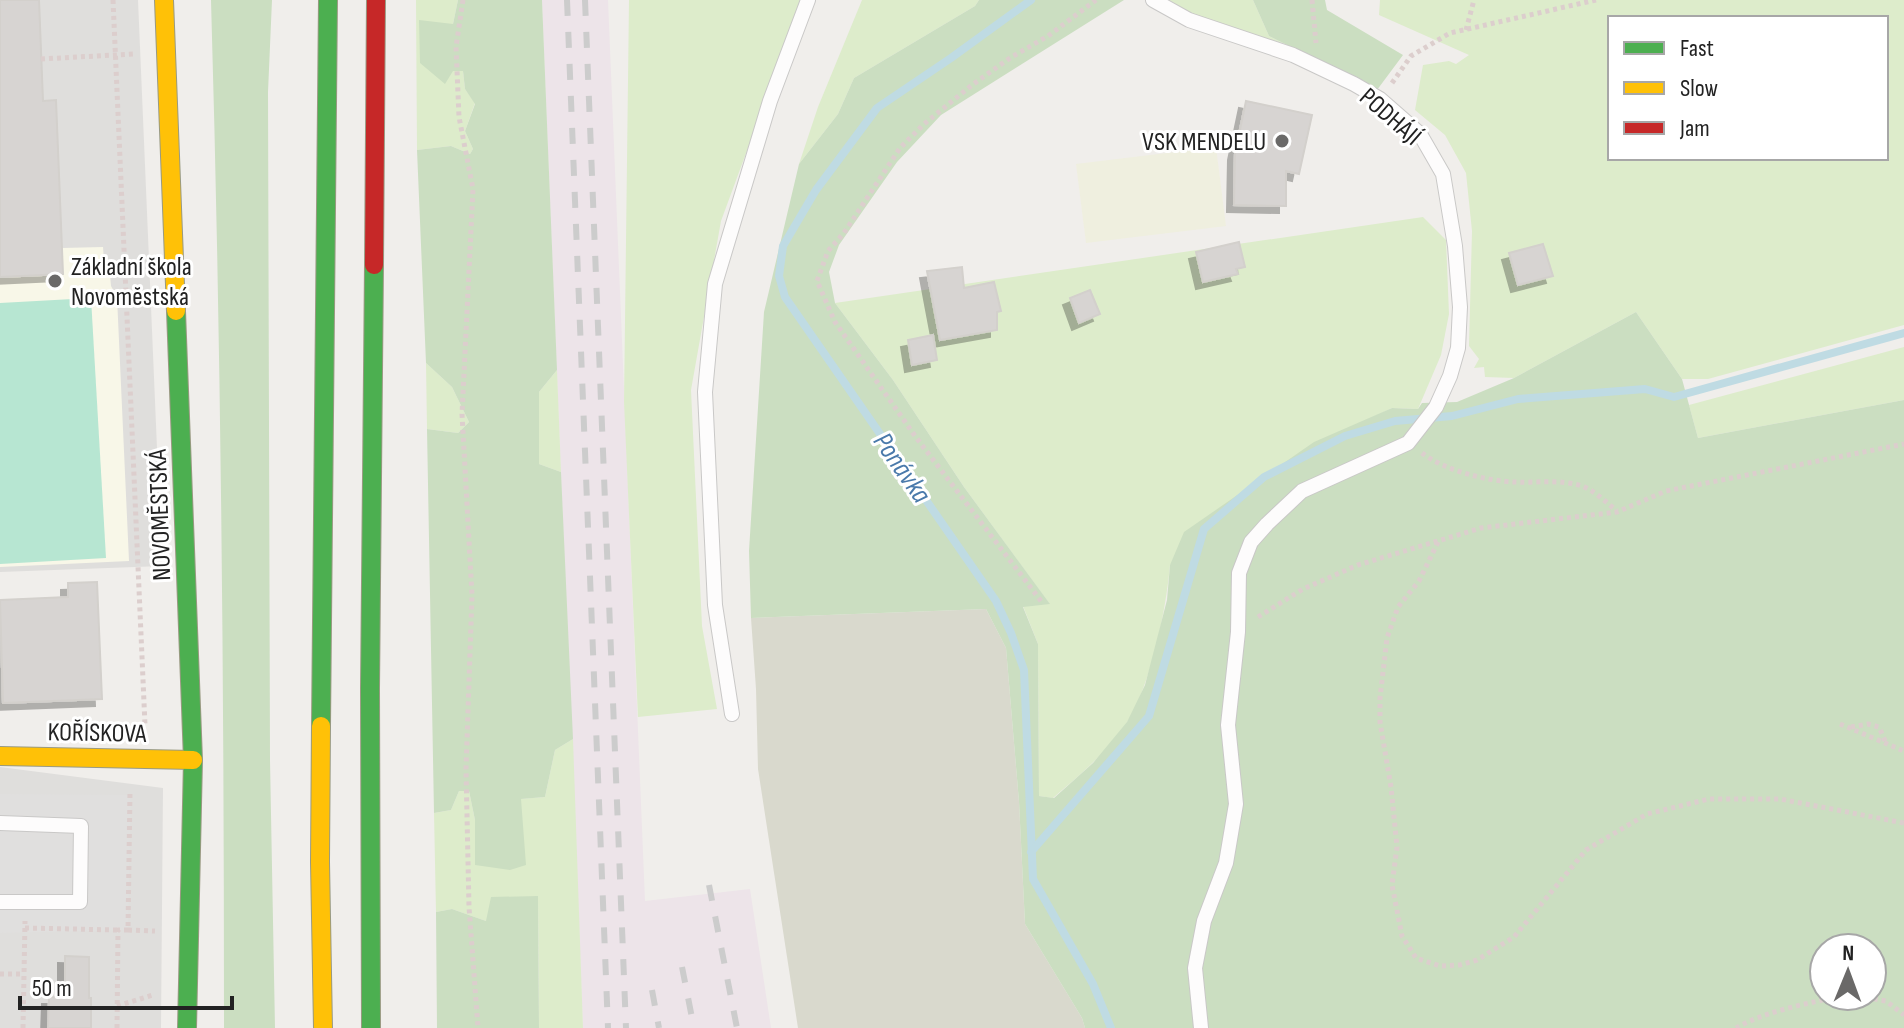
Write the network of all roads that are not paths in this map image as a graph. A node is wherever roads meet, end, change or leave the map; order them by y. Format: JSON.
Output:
{"nodes":[{"id":1,"x":164,"y":0,"type":"edge"},
{"id":2,"x":328,"y":0,"type":"edge"},
{"id":3,"x":376,"y":0,"type":"edge"},
{"id":4,"x":808,"y":0,"type":"edge"},
{"id":5,"x":1153,"y":0,"type":"edge"},
{"id":6,"x":732,"y":714,"type":"dead end"},
{"id":7,"x":0,"y":756,"type":"edge"},
{"id":8,"x":193,"y":760,"type":"junction"},
{"id":9,"x":0,"y":823,"type":"edge"},
{"id":10,"x":0,"y":902,"type":"edge"},
{"id":11,"x":370,"y":964,"type":"junction"},
{"id":12,"x":187,"y":1028,"type":"edge"},
{"id":13,"x":323,"y":1028,"type":"edge"},
{"id":14,"x":371,"y":1028,"type":"edge"},
{"id":15,"x":378,"y":1028,"type":"edge"},
{"id":16,"x":1201,"y":1028,"type":"edge"}],
"edges":[{"from":1,"to":8,"type":"main road","name":"NOVOMĚSTSKÁ"},
{"from":2,"to":13,"type":"main road"},
{"from":3,"to":11,"type":"main road"},
{"from":4,"to":6,"type":"lane"},
{"from":5,"to":16,"type":"lane","name":"PODHÁJÍ"},
{"from":7,"to":8,"type":"main road","name":"KOŘÍSKOVA"},
{"from":8,"to":12,"type":"main road","name":"NOVOMĚSTSKÁ"},
{"from":9,"to":10,"type":"lane"},
{"from":11,"to":14,"type":"main road"},
{"from":11,"to":15,"type":"main road"}]}
